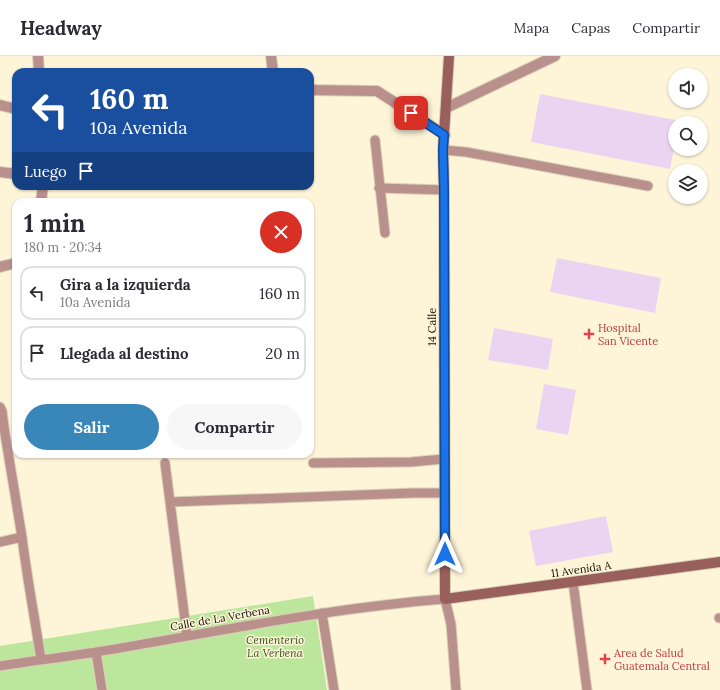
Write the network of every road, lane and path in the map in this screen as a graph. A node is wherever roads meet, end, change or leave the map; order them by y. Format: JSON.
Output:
{"nodes":[{"id":1,"x":38,"y":56,"type":"edge"},
{"id":2,"x":271,"y":56,"type":"edge"},
{"id":3,"x":449,"y":56,"type":"edge"},
{"id":4,"x":555,"y":56,"type":"edge"},
{"id":5,"x":40,"y":68,"type":"edge"},
{"id":6,"x":272,"y":68,"type":"edge"},
{"id":7,"x":314,"y":90,"type":"edge"},
{"id":8,"x":0,"y":105,"type":"edge"},
{"id":9,"x":12,"y":108,"type":"edge"},
{"id":10,"x":446,"y":108,"type":"junction"},
{"id":11,"x":444,"y":135,"type":"junction"},
{"id":12,"x":374,"y":140,"type":"dead end"},
{"id":13,"x":443,"y":150,"type":"junction"},
{"id":14,"x":0,"y":172,"type":"edge"},
{"id":15,"x":12,"y":174,"type":"edge"},
{"id":16,"x":648,"y":186,"type":"dead end"},
{"id":17,"x":379,"y":188,"type":"junction"},
{"id":18,"x":444,"y":190,"type":"junction"},
{"id":19,"x":384,"y":233,"type":"dead end"},
{"id":20,"x":12,"y":264,"type":"edge"},
{"id":21,"x":0,"y":269,"type":"edge"},
{"id":22,"x":0,"y":407,"type":"edge"},
{"id":23,"x":444,"y":458,"type":"junction"},
{"id":24,"x":165,"y":463,"type":"dead end"},
{"id":25,"x":313,"y":464,"type":"dead end"},
{"id":26,"x":445,"y":493,"type":"junction"},
{"id":27,"x":170,"y":502,"type":"junction"},
{"id":28,"x":22,"y":538,"type":"junction"},
{"id":29,"x":0,"y":542,"type":"edge"},
{"id":30,"x":720,"y":562,"type":"edge"},
{"id":31,"x":573,"y":582,"type":"junction"},
{"id":32,"x":445,"y":599,"type":"junction"},
{"id":33,"x":322,"y":613,"type":"junction"},
{"id":34,"x":187,"y":636,"type":"junction"},
{"id":35,"x":96,"y":652,"type":"junction"},
{"id":36,"x":41,"y":660,"type":"junction"},
{"id":37,"x":0,"y":666,"type":"edge"},
{"id":38,"x":102,"y":690,"type":"edge"},
{"id":39,"x":334,"y":690,"type":"edge"},
{"id":40,"x":456,"y":690,"type":"edge"},
{"id":41,"x":587,"y":690,"type":"edge"}],
"edges":[{"from":1,"to":5,"type":"street"},
{"from":2,"to":6,"type":"street"},
{"from":3,"to":10,"type":"street","name":"14 Calle"},
{"from":4,"to":10,"type":"street"},
{"from":7,"to":11,"type":"street"},
{"from":8,"to":9,"type":"street"},
{"from":10,"to":11,"type":"street","name":"14 Calle"},
{"from":11,"to":13,"type":"street","name":"14 Calle"},
{"from":12,"to":17,"type":"lane"},
{"from":13,"to":16,"type":"lane"},
{"from":13,"to":18,"type":"street","name":"14 Calle"},
{"from":14,"to":15,"type":"street"},
{"from":17,"to":18,"type":"lane"},
{"from":17,"to":19,"type":"lane"},
{"from":18,"to":23,"type":"street","name":"14 Calle"},
{"from":20,"to":21,"type":"street"},
{"from":22,"to":28,"type":"lane"},
{"from":23,"to":25,"type":"lane"},
{"from":23,"to":26,"type":"street","name":"14 Calle"},
{"from":24,"to":27,"type":"lane"},
{"from":26,"to":27,"type":"lane"},
{"from":26,"to":32,"type":"street","name":"14 Calle"},
{"from":27,"to":34,"type":"lane"},
{"from":28,"to":29,"type":"lane"},
{"from":28,"to":36,"type":"lane"},
{"from":30,"to":31,"type":"street","name":"11 Avenida A"},
{"from":31,"to":32,"type":"street","name":"11 Avenida A"},
{"from":31,"to":41,"type":"lane"},
{"from":32,"to":33,"type":"lane","name":"Calle de La Verbena"},
{"from":32,"to":40,"type":"lane"},
{"from":33,"to":34,"type":"lane","name":"Calle de La Verbena"},
{"from":33,"to":39,"type":"lane"},
{"from":34,"to":35,"type":"lane","name":"Calle de La Verbena"},
{"from":35,"to":36,"type":"lane","name":"Calle de La Verbena"},
{"from":35,"to":38,"type":"lane"},
{"from":36,"to":37,"type":"lane","name":"Calle de La Verbena"}]}
